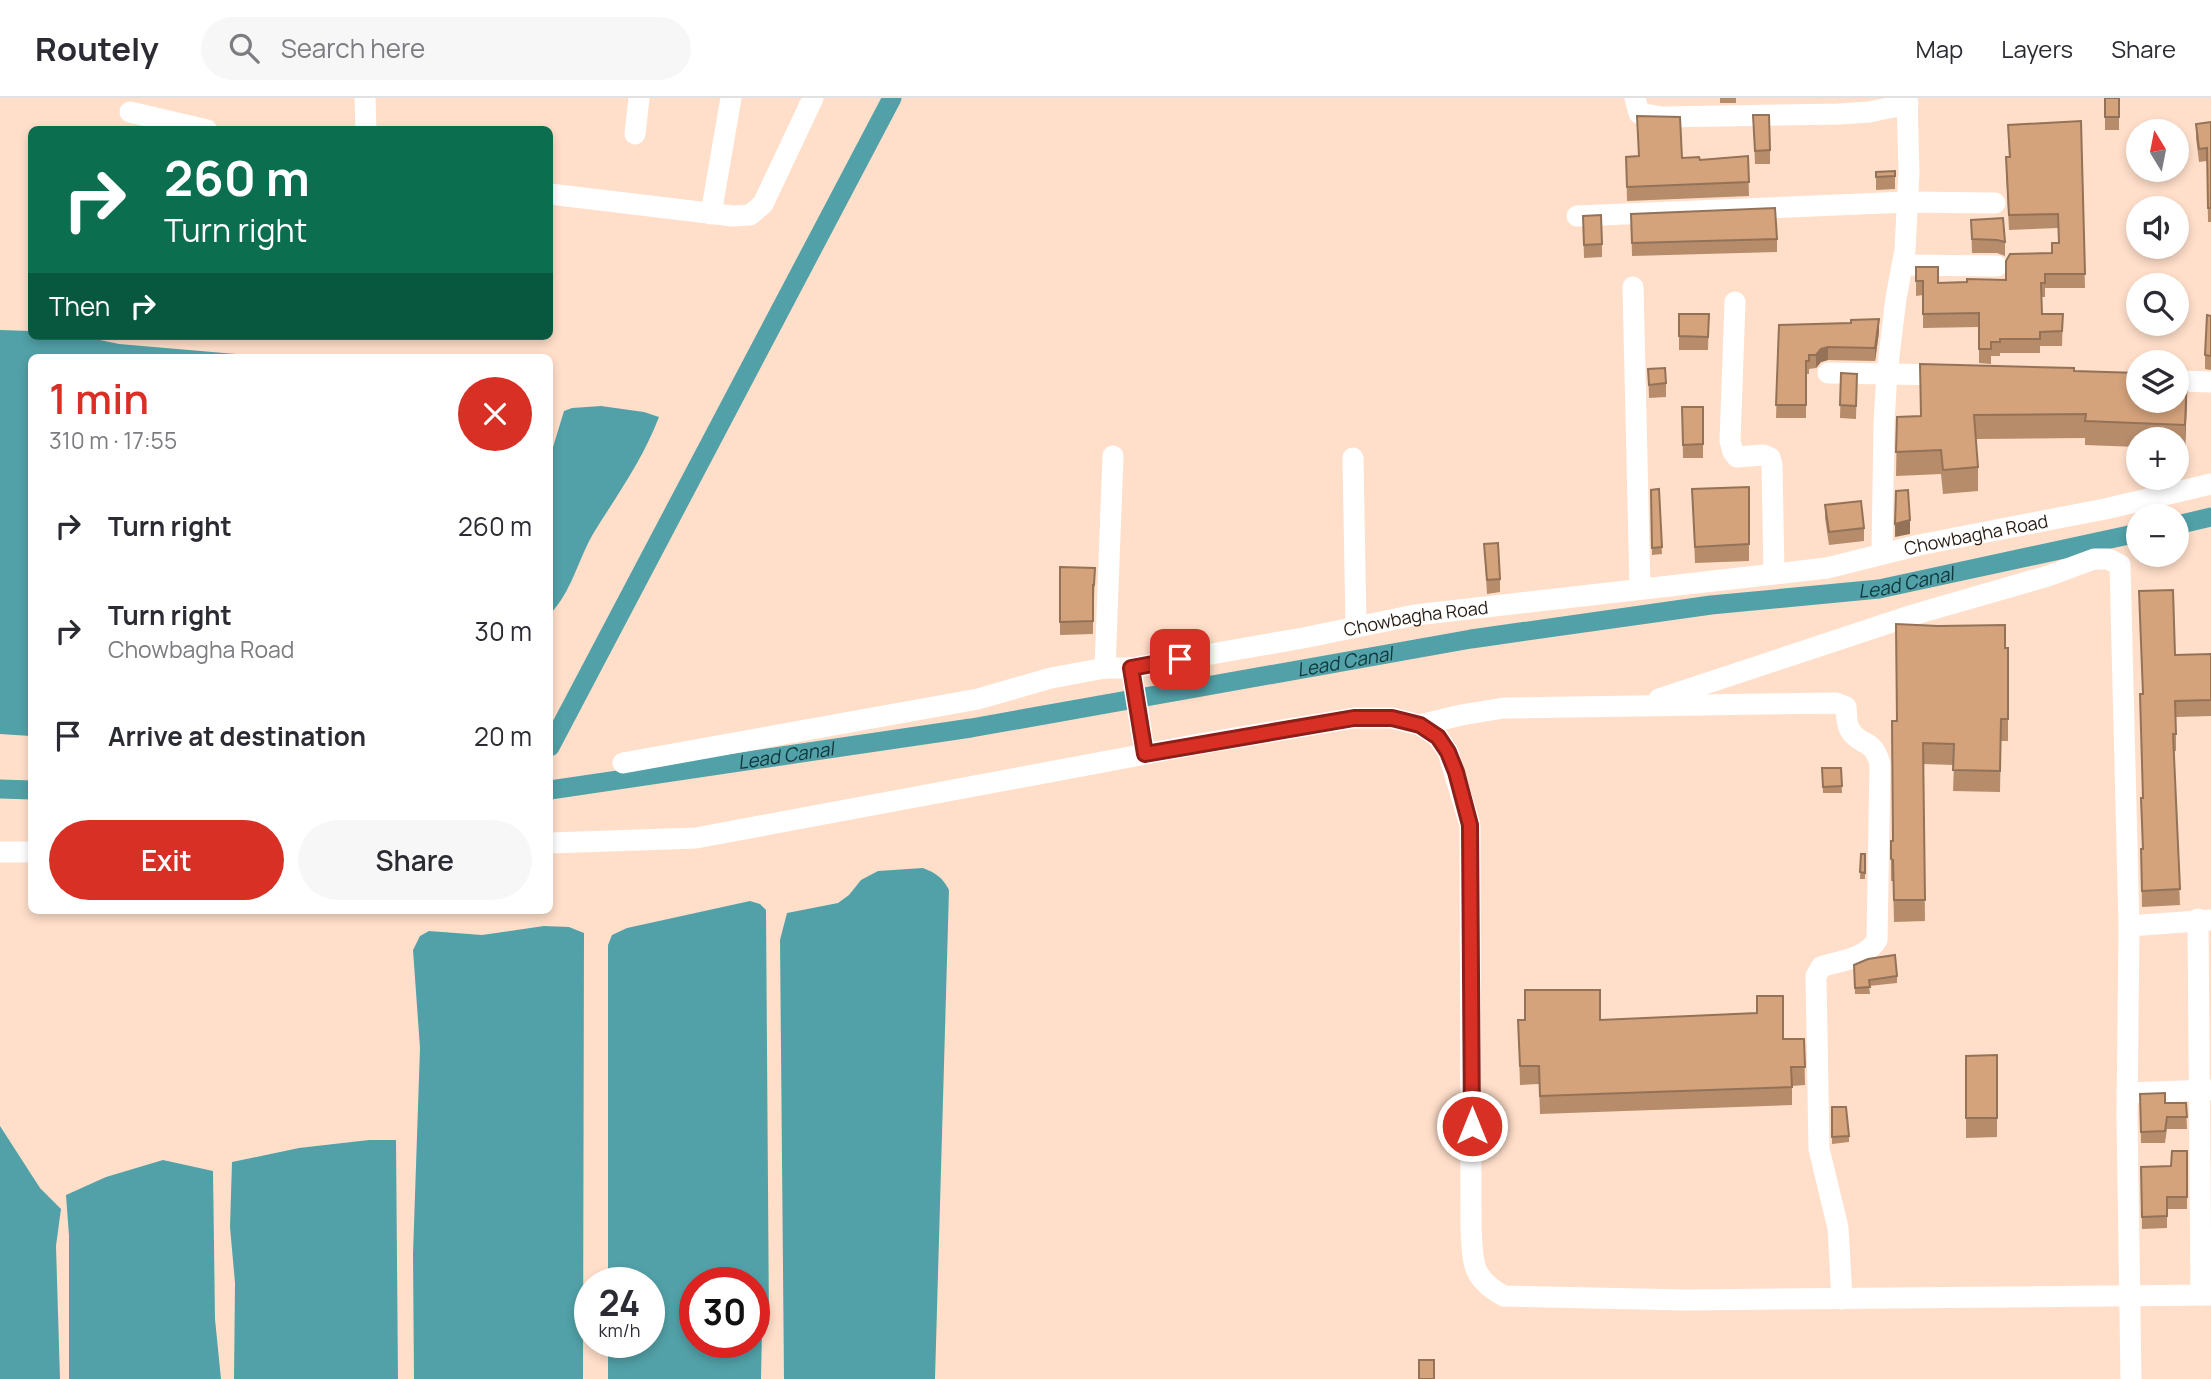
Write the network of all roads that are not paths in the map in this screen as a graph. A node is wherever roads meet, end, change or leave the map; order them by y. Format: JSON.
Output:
{"nodes":[{"id":1,"x":365,"y":98,"type":"edge"},
{"id":2,"x":639,"y":98,"type":"edge"},
{"id":3,"x":731,"y":98,"type":"edge"},
{"id":4,"x":813,"y":98,"type":"edge"},
{"id":5,"x":1635,"y":98,"type":"edge"},
{"id":6,"x":1907,"y":101,"type":"edge"},
{"id":7,"x":130,"y":113,"type":"edge"},
{"id":8,"x":189,"y":126,"type":"edge"},
{"id":9,"x":366,"y":126,"type":"edge"},
{"id":10,"x":635,"y":134,"type":"dead end"},
{"id":11,"x":553,"y":194,"type":"edge"},
{"id":12,"x":1907,"y":202,"type":"junction"},
{"id":13,"x":1995,"y":203,"type":"dead end"},
{"id":14,"x":711,"y":214,"type":"junction"},
{"id":15,"x":1577,"y":216,"type":"dead end"},
{"id":16,"x":1902,"y":265,"type":"junction"},
{"id":17,"x":1997,"y":266,"type":"dead end"},
{"id":18,"x":1633,"y":287,"type":"dead end"},
{"id":19,"x":1735,"y":302,"type":"dead end"},
{"id":20,"x":1828,"y":373,"type":"dead end"},
{"id":21,"x":1887,"y":373,"type":"junction"},
{"id":22,"x":1971,"y":375,"type":"edge"},
{"id":23,"x":2189,"y":381,"type":"edge"},
{"id":24,"x":2211,"y":382,"type":"edge"},
{"id":25,"x":1113,"y":456,"type":"dead end"},
{"id":26,"x":1353,"y":457,"type":"dead end"},
{"id":27,"x":2211,"y":484,"type":"edge"},
{"id":28,"x":1882,"y":554,"type":"junction"},
{"id":29,"x":1774,"y":573,"type":"junction"},
{"id":30,"x":1640,"y":588,"type":"junction"},
{"id":31,"x":1356,"y":627,"type":"junction"},
{"id":32,"x":1105,"y":668,"type":"junction"},
{"id":33,"x":1131,"y":668,"type":"junction"},
{"id":34,"x":1641,"y":705,"type":"junction"},
{"id":35,"x":1420,"y":725,"type":"junction"},
{"id":36,"x":1145,"y":754,"type":"junction"},
{"id":37,"x":623,"y":763,"type":"dead end"},
{"id":38,"x":553,"y":844,"type":"edge"},
{"id":39,"x":0,"y":852,"type":"edge"},
{"id":40,"x":28,"y":852,"type":"edge"},
{"id":41,"x":2204,"y":920,"type":"edge"},
{"id":42,"x":2129,"y":926,"type":"junction"},
{"id":43,"x":2204,"y":1091,"type":"edge"},
{"id":44,"x":2127,"y":1093,"type":"junction"},
{"id":45,"x":2206,"y":1295,"type":"edge"},
{"id":46,"x":2132,"y":1296,"type":"junction"},
{"id":47,"x":1842,"y":1299,"type":"junction"},
{"id":48,"x":2132,"y":1379,"type":"edge"}],
"edges":[{"from":1,"to":9,"type":"street"},
{"from":2,"to":10,"type":"street"},
{"from":3,"to":14,"type":"street"},
{"from":4,"to":14,"type":"street"},
{"from":5,"to":6,"type":"street"},
{"from":6,"to":12,"type":"street"},
{"from":7,"to":8,"type":"street"},
{"from":11,"to":14,"type":"street"},
{"from":12,"to":13,"type":"street"},
{"from":12,"to":15,"type":"street"},
{"from":12,"to":16,"type":"street"},
{"from":16,"to":17,"type":"street"},
{"from":16,"to":21,"type":"street"},
{"from":18,"to":30,"type":"street"},
{"from":19,"to":29,"type":"street"},
{"from":20,"to":21,"type":"street"},
{"from":21,"to":22,"type":"street"},
{"from":21,"to":28,"type":"street"},
{"from":23,"to":24,"type":"street"},
{"from":25,"to":32,"type":"street"},
{"from":26,"to":31,"type":"street"},
{"from":27,"to":28,"type":"street","name":"Chowbagha Road"},
{"from":28,"to":29,"type":"street","name":"Chowbagha Road"},
{"from":29,"to":30,"type":"street","name":"Chowbagha Road"},
{"from":30,"to":31,"type":"street","name":"Chowbagha Road"},
{"from":31,"to":33,"type":"street","name":"Chowbagha Road"},
{"from":32,"to":33,"type":"street","name":"Chowbagha Road"},
{"from":32,"to":37,"type":"street","name":"Chowbagha Road"},
{"from":33,"to":36,"type":"street"},
{"from":34,"to":35,"type":"street"},
{"from":34,"to":42,"type":"street"},
{"from":34,"to":47,"type":"street"},
{"from":35,"to":36,"type":"street"},
{"from":35,"to":47,"type":"street"},
{"from":36,"to":38,"type":"street"},
{"from":39,"to":40,"type":"street"},
{"from":41,"to":42,"type":"street"},
{"from":41,"to":43,"type":"street"},
{"from":42,"to":44,"type":"street"},
{"from":43,"to":44,"type":"street"},
{"from":43,"to":45,"type":"street"},
{"from":44,"to":46,"type":"street"},
{"from":45,"to":46,"type":"street"},
{"from":46,"to":47,"type":"street"},
{"from":46,"to":48,"type":"street"}]}
